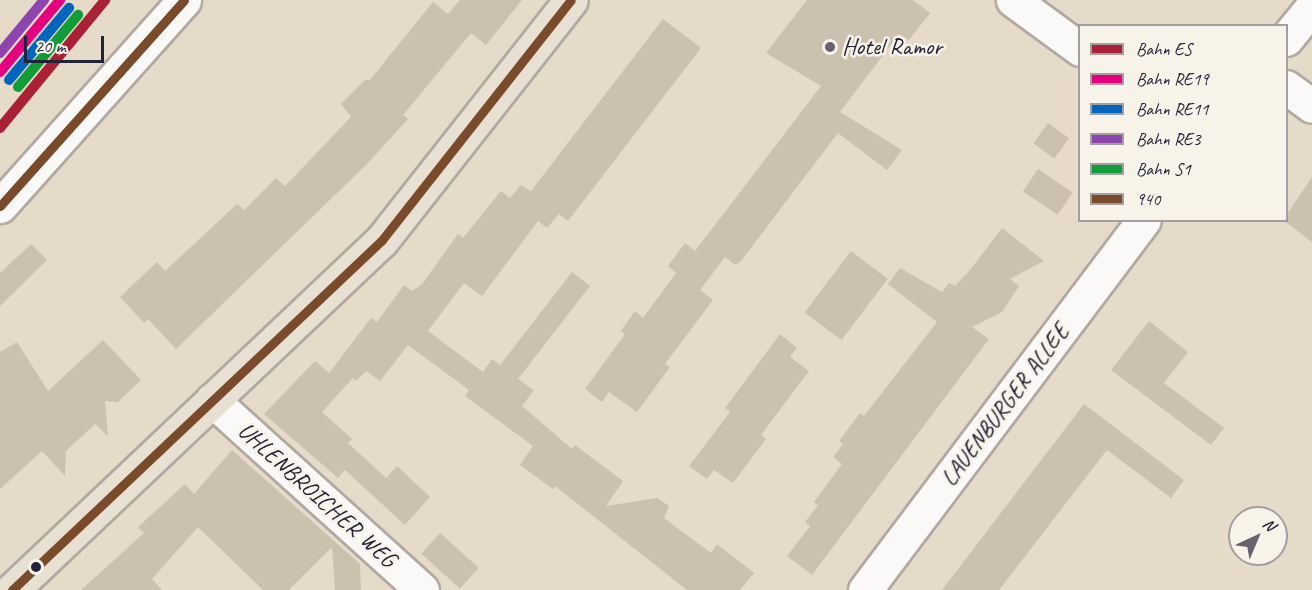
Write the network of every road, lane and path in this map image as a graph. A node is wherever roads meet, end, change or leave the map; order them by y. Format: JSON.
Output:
{"nodes":[{"id":1,"x":184,"y":0,"type":"edge"},
{"id":2,"x":571,"y":0,"type":"edge"},
{"id":3,"x":1013,"y":0,"type":"edge"},
{"id":4,"x":1312,"y":7,"type":"edge"},
{"id":5,"x":1288,"y":38,"type":"edge"},
{"id":6,"x":1078,"y":48,"type":"edge"},
{"id":7,"x":1288,"y":88,"type":"edge"},
{"id":8,"x":1312,"y":106,"type":"edge"},
{"id":9,"x":0,"y":206,"type":"edge"},
{"id":10,"x":1142,"y":222,"type":"edge"},
{"id":11,"x":212,"y":400,"type":"junction"},
{"id":12,"x":12,"y":590,"type":"edge"},
{"id":13,"x":422,"y":590,"type":"edge"},
{"id":14,"x":865,"y":590,"type":"edge"}],
"edges":[{"from":1,"to":9,"type":"street"},
{"from":2,"to":11,"type":"main road"},
{"from":3,"to":6,"type":"street"},
{"from":4,"to":5,"type":"street"},
{"from":7,"to":8,"type":"street"},
{"from":10,"to":14,"type":"street","name":"LAUENBURGER ALLEE"},
{"from":11,"to":12,"type":"main road"},
{"from":11,"to":13,"type":"street","name":"UHLENBROICHER WEG"}]}
